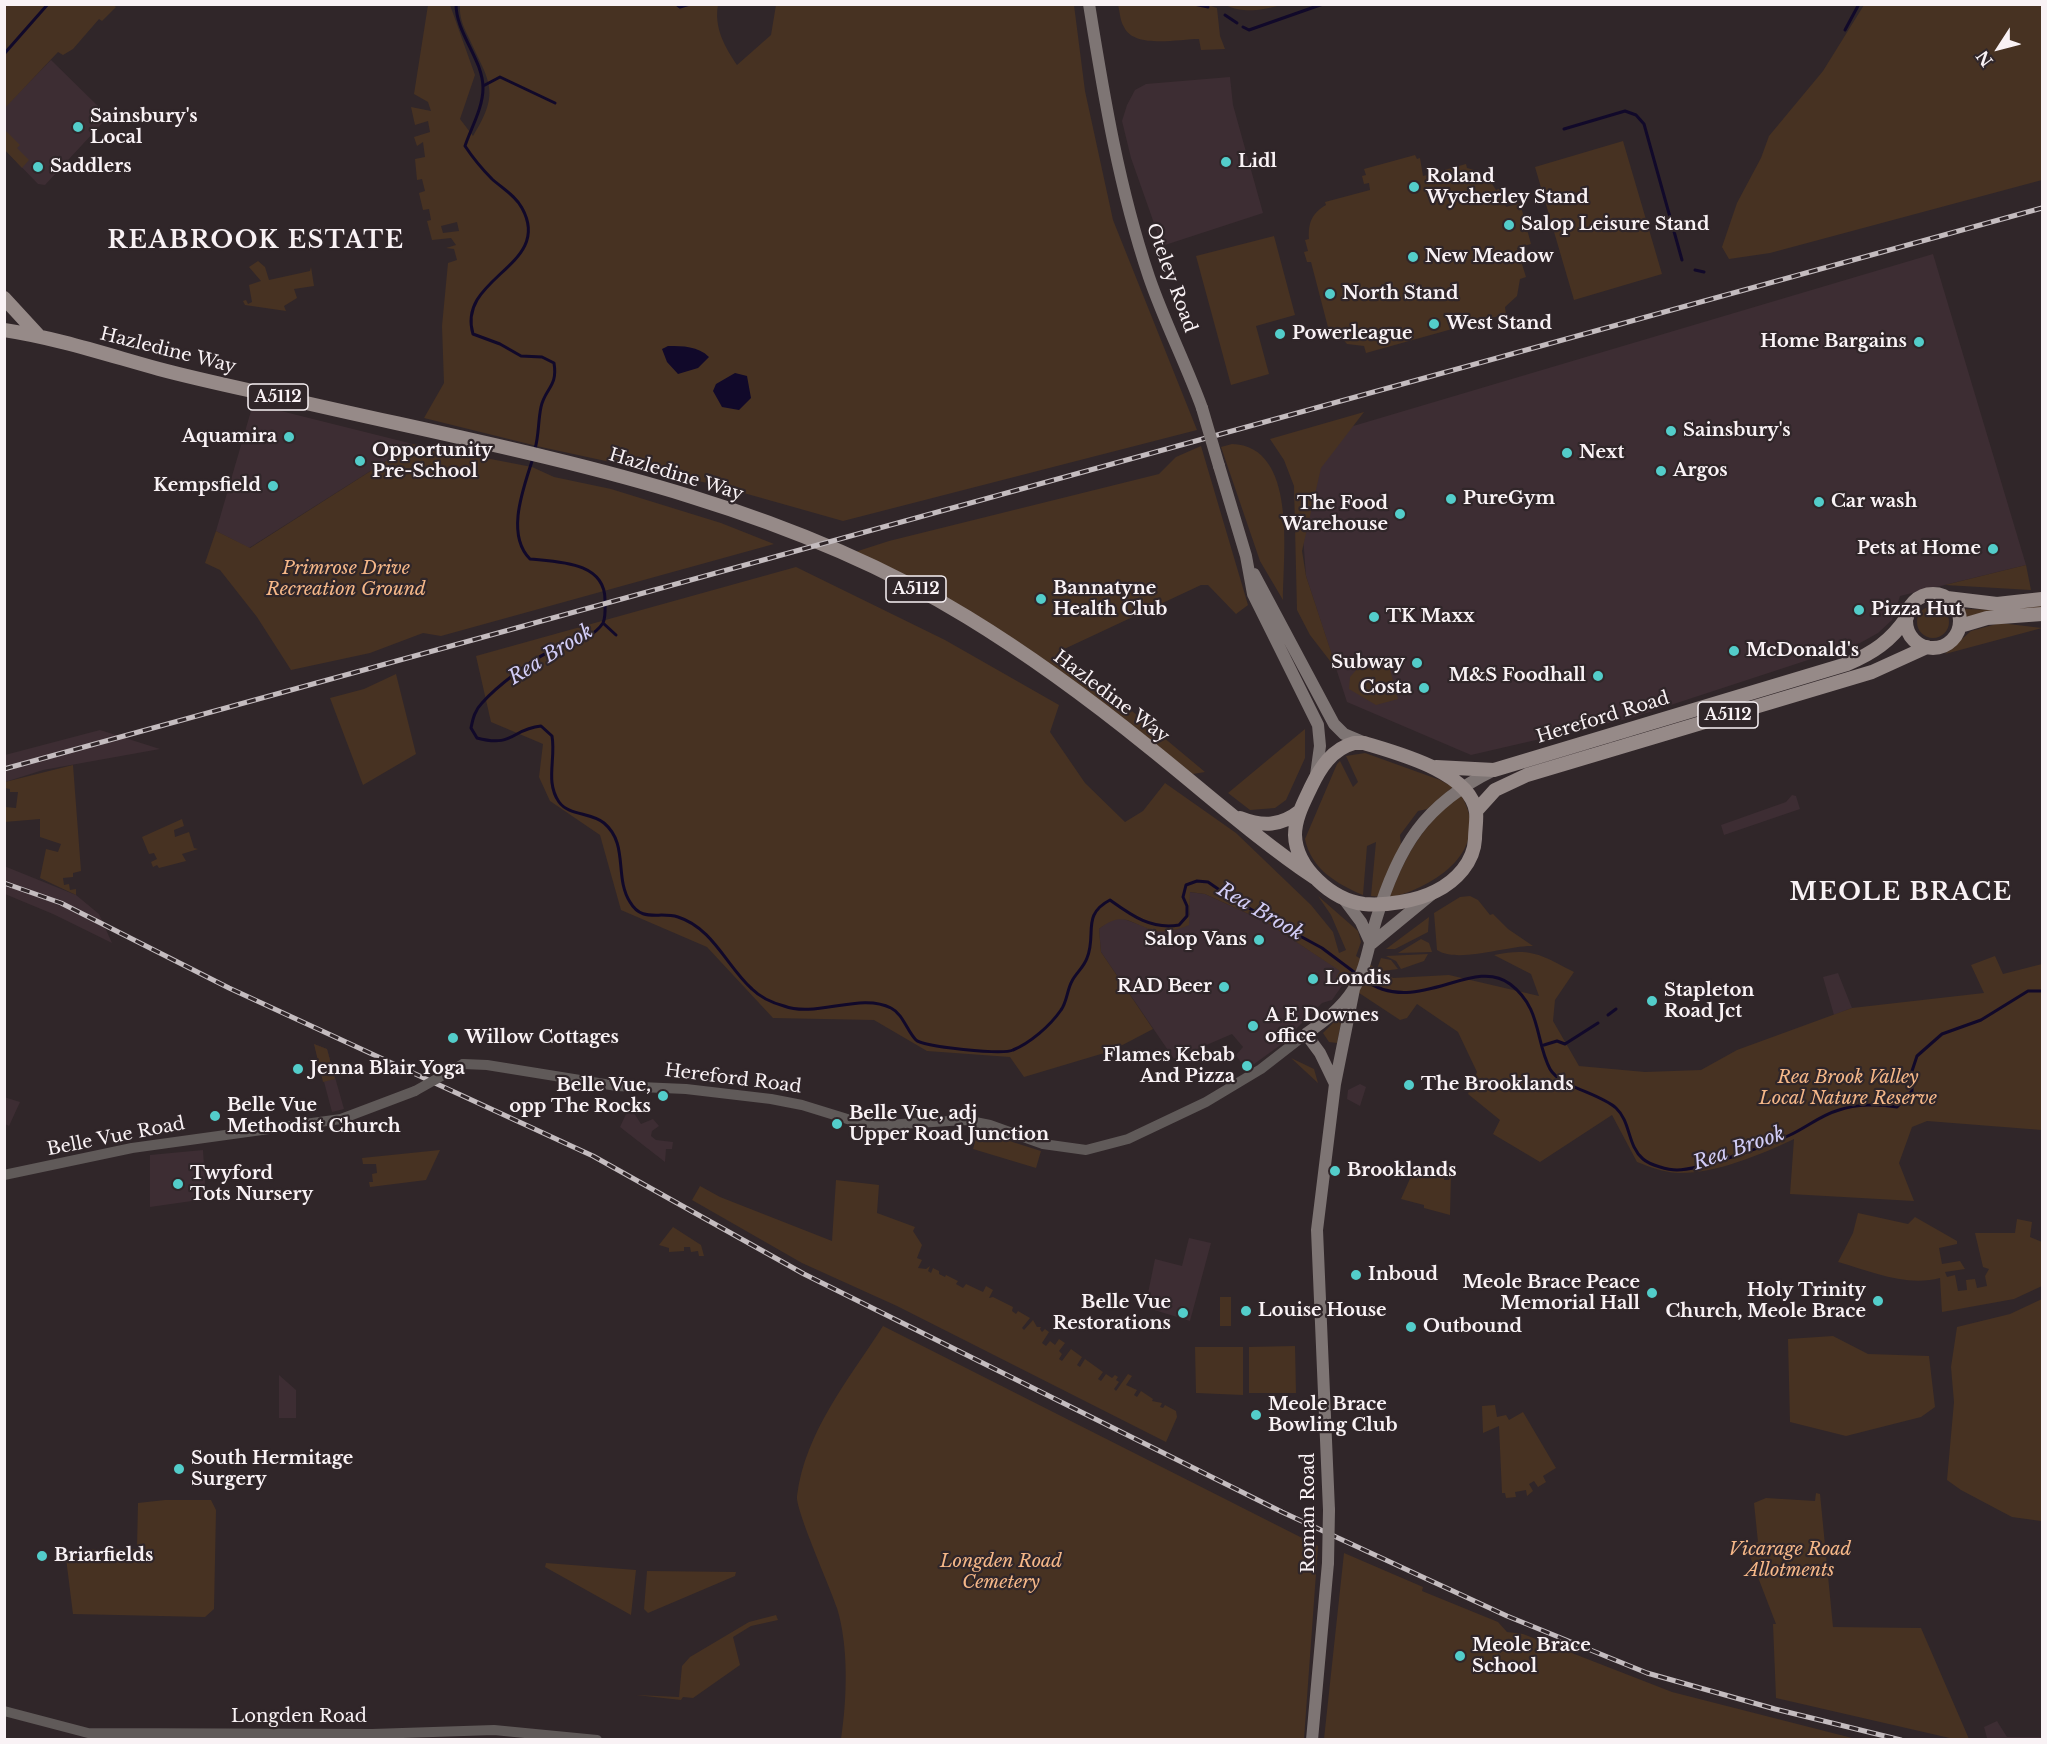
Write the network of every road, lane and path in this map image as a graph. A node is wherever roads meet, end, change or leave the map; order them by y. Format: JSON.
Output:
{"nodes":[{"id":1,"x":1089,"y":4,"type":"edge"},
{"id":2,"x":4,"y":298,"type":"edge"},
{"id":3,"x":4,"y":330,"type":"edge"},
{"id":4,"x":39,"y":336,"type":"junction"},
{"id":5,"x":1246,"y":556,"type":"junction"},
{"id":6,"x":1947,"y":598,"type":"junction"},
{"id":7,"x":2043,"y":599,"type":"edge"},
{"id":8,"x":2043,"y":614,"type":"edge"},
{"id":9,"x":1907,"y":617,"type":"junction"},
{"id":10,"x":1960,"y":626,"type":"junction"},
{"id":11,"x":1927,"y":647,"type":"junction"},
{"id":12,"x":1364,"y":743,"type":"junction"},
{"id":13,"x":1431,"y":767,"type":"junction"},
{"id":14,"x":1494,"y":770,"type":"junction"},
{"id":15,"x":1316,"y":775,"type":"junction"},
{"id":16,"x":1462,"y":786,"type":"junction"},
{"id":17,"x":1300,"y":811,"type":"junction"},
{"id":18,"x":1476,"y":811,"type":"junction"},
{"id":19,"x":1230,"y":813,"type":"junction"},
{"id":20,"x":1315,"y":878,"type":"junction"},
{"id":21,"x":1434,"y":892,"type":"junction"},
{"id":22,"x":1343,"y":898,"type":"junction"},
{"id":23,"x":1381,"y":903,"type":"junction"},
{"id":24,"x":1371,"y":944,"type":"junction"},
{"id":25,"x":1354,"y":989,"type":"junction"},
{"id":26,"x":1306,"y":1034,"type":"junction"},
{"id":27,"x":1335,"y":1084,"type":"junction"},
{"id":28,"x":342,"y":1119,"type":"joint"},
{"id":29,"x":4,"y":1175,"type":"edge"},
{"id":30,"x":4,"y":1711,"type":"edge"},
{"id":31,"x":597,"y":1740,"type":"edge"},
{"id":32,"x":1312,"y":1740,"type":"edge"}],
"edges":[{"from":1,"to":5,"type":"main road","name":"Oteley Road","bridge":true},
{"from":2,"to":4,"type":"main road"},
{"from":3,"to":4,"type":"main road","name":"Hazledine Way","number":"A5112"},
{"from":4,"to":19,"type":"main road","name":"Hazledine Way","number":"A5112"},
{"from":5,"to":12,"type":"main road","name":"Oteley Road"},
{"from":5,"to":15,"type":"main road","name":"Oteley Road"},
{"from":6,"to":7,"type":"main road","number":"A5112"},
{"from":6,"to":9,"type":"main road","number":"A5112"},
{"from":6,"to":10,"type":"main road"},
{"from":8,"to":10,"type":"main road","number":"A5112"},
{"from":9,"to":11,"type":"main road"},
{"from":9,"to":14,"type":"main road","name":"Hereford Road","number":"A5112"},
{"from":10,"to":11,"type":"main road","number":"A5112"},
{"from":11,"to":18,"type":"main road","name":"Hereford Road","number":"A5112"},
{"from":12,"to":13,"type":"main road"},
{"from":12,"to":15,"type":"main road"},
{"from":13,"to":14,"type":"main road","name":"Hereford Road","number":"A5112"},
{"from":13,"to":16,"type":"main road"},
{"from":14,"to":16,"type":"main road","name":"Hereford Road"},
{"from":15,"to":17,"type":"main road"},
{"from":16,"to":18,"type":"main road"},
{"from":16,"to":23,"type":"main road","name":"Hereford Road"},
{"from":17,"to":19,"type":"main road","name":"Hazledine Way","number":"A5112"},
{"from":17,"to":20,"type":"main road"},
{"from":18,"to":21,"type":"main road"},
{"from":19,"to":20,"type":"main road","name":"Hazledine Way","number":"A5112"},
{"from":20,"to":22,"type":"main road","name":"Hazledine Way"},
{"from":21,"to":23,"type":"main road"},
{"from":21,"to":24,"type":"main road"},
{"from":22,"to":23,"type":"main road"},
{"from":22,"to":24,"type":"main road"},
{"from":23,"to":24,"type":"main road","name":"Hereford Road"},
{"from":24,"to":25,"type":"main road","name":"Hereford Road"},
{"from":25,"to":26,"type":"main road","name":"Hereford Road"},
{"from":25,"to":27,"type":"main road","name":"Roman Road"},
{"from":26,"to":27,"type":"main road"},
{"from":26,"to":28,"type":"street","name":"Hereford Road","bridge":true},
{"from":27,"to":32,"type":"main road","name":"Roman Road","bridge":true},
{"from":28,"to":29,"type":"street","name":"Belle Vue Road"},
{"from":30,"to":31,"type":"street","name":"Longden Road"}]}
